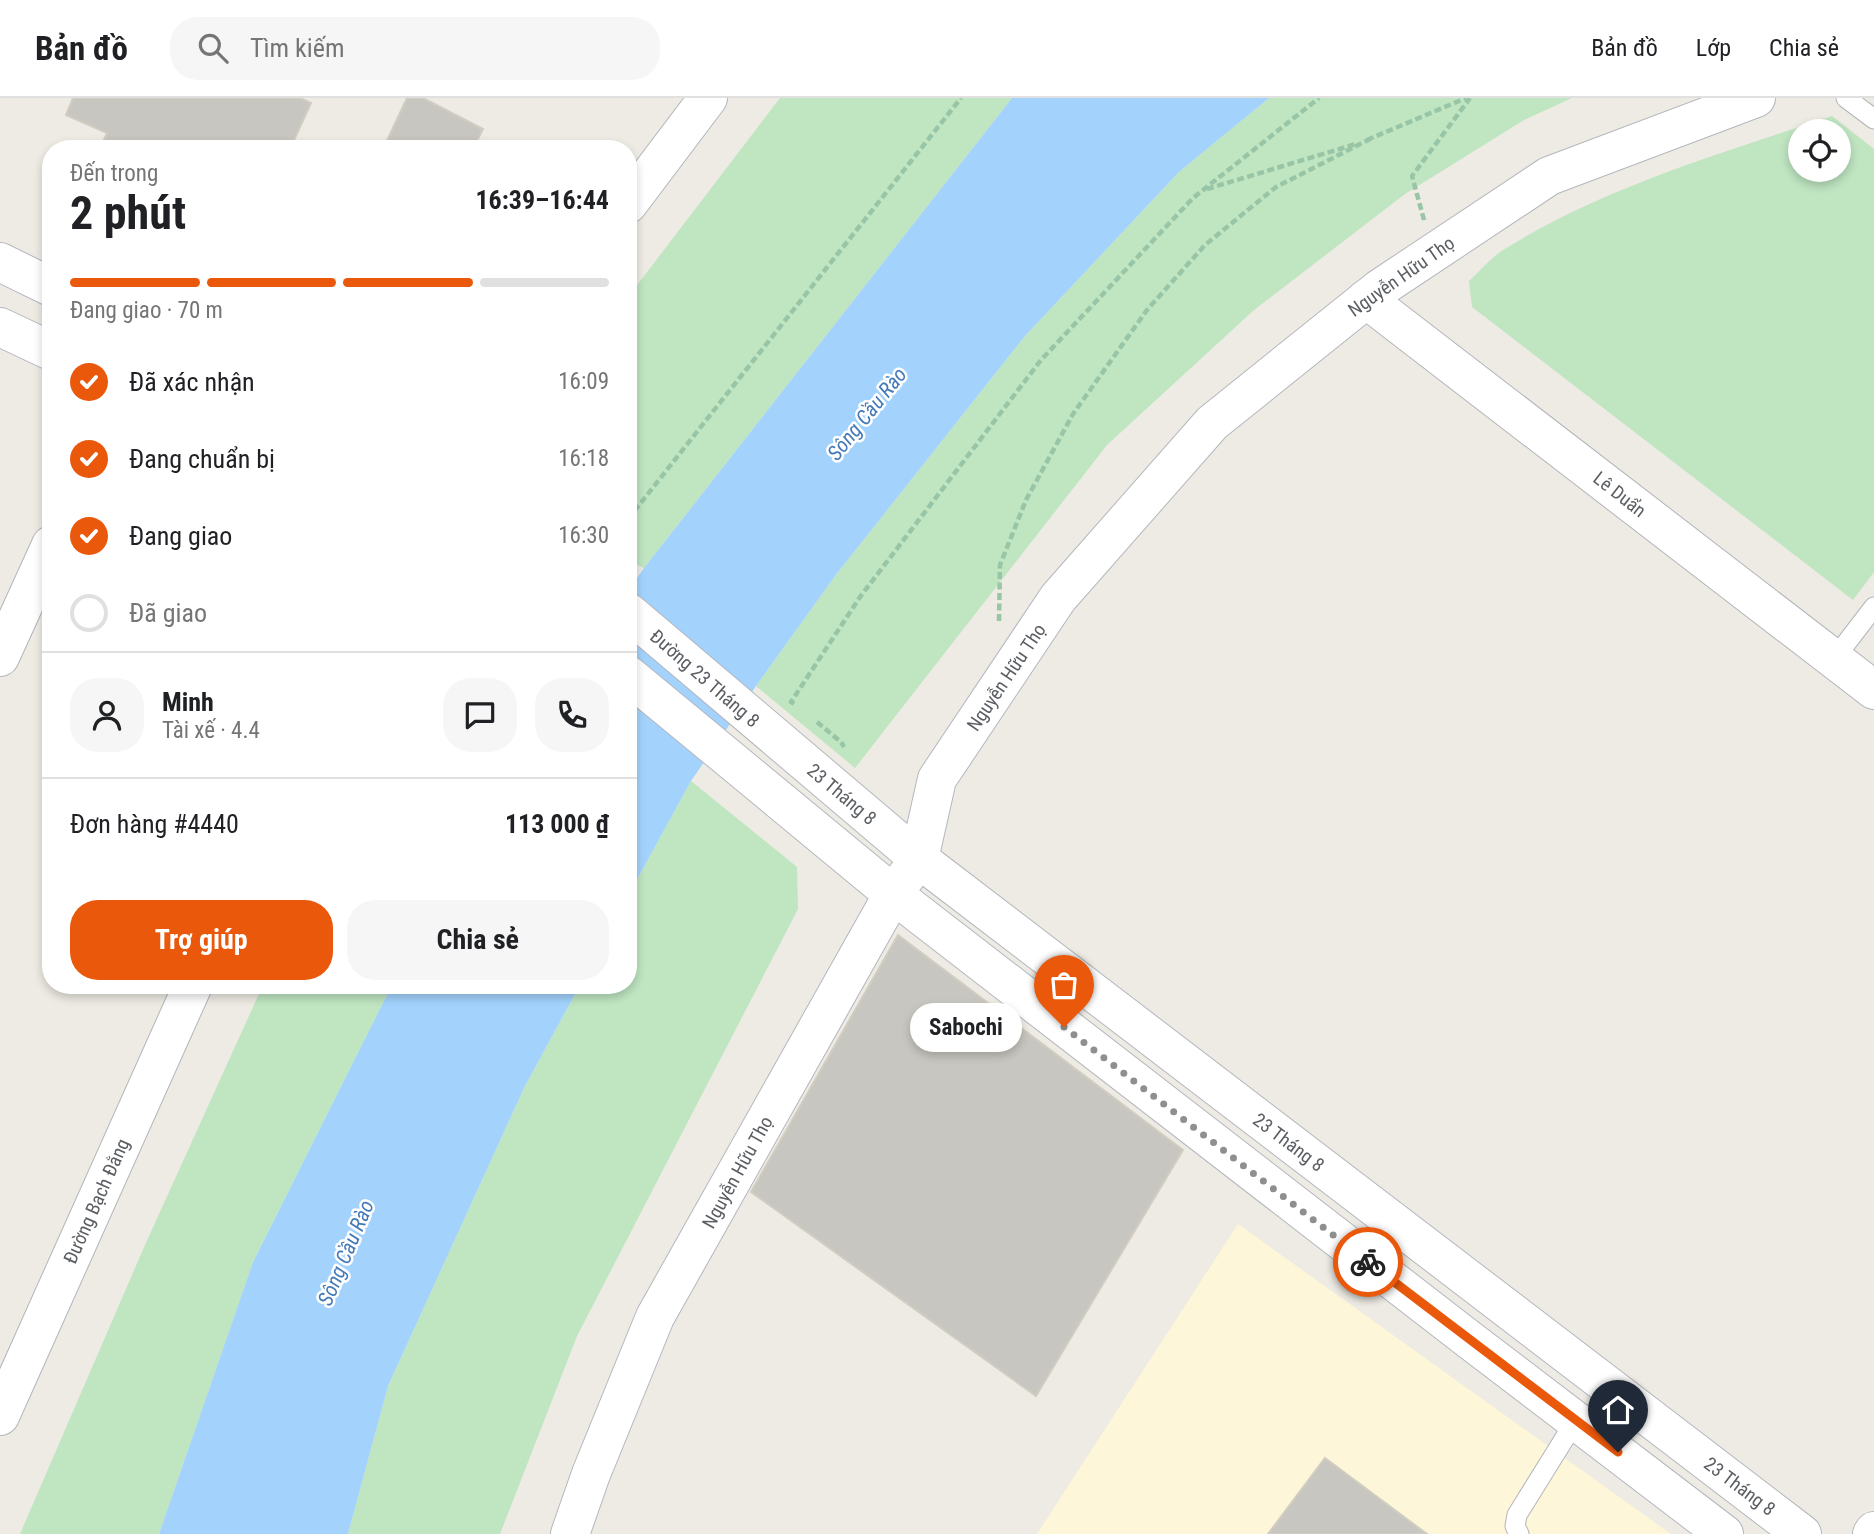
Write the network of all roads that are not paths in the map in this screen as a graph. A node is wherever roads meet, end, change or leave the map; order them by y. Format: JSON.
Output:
{"nodes":[{"id":1,"x":708,"y":98,"type":"edge"},
{"id":2,"x":1756,"y":98,"type":"edge"},
{"id":3,"x":1846,"y":98,"type":"edge"},
{"id":4,"x":1874,"y":119,"type":"edge"},
{"id":5,"x":637,"y":192,"type":"edge"},
{"id":6,"x":0,"y":262,"type":"edge"},
{"id":7,"x":42,"y":283,"type":"edge"},
{"id":8,"x":1366,"y":299,"type":"junction"},
{"id":9,"x":0,"y":327,"type":"edge"},
{"id":10,"x":42,"y":347,"type":"edge"},
{"id":11,"x":42,"y":565,"type":"edge"},
{"id":12,"x":1874,"y":607,"type":"edge"},
{"id":13,"x":637,"y":620,"type":"edge"},
{"id":14,"x":0,"y":657,"type":"edge"},
{"id":15,"x":1834,"y":659,"type":"junction"},
{"id":16,"x":637,"y":683,"type":"edge"},
{"id":17,"x":1874,"y":690,"type":"edge"},
{"id":18,"x":781,"y":743,"type":"joint"},
{"id":19,"x":919,"y":859,"type":"junction"},
{"id":20,"x":893,"y":894,"type":"junction"},
{"id":21,"x":189,"y":994,"type":"edge"},
{"id":22,"x":13,"y":1351,"type":"edge"},
{"id":23,"x":0,"y":1416,"type":"edge"},
{"id":24,"x":1576,"y":1420,"type":"junction"},
{"id":25,"x":570,"y":1534,"type":"edge"},
{"id":26,"x":1518,"y":1534,"type":"edge"},
{"id":27,"x":1724,"y":1534,"type":"edge"},
{"id":28,"x":1802,"y":1534,"type":"edge"}],
"edges":[{"from":1,"to":5,"type":"street"},
{"from":2,"to":8,"type":"street","name":"Nguyễn Hữu Thọ"},
{"from":3,"to":4,"type":"lane"},
{"from":6,"to":7,"type":"street"},
{"from":8,"to":15,"type":"street","name":"Lê Duẩn"},
{"from":8,"to":19,"type":"street","name":"Nguyễn Hữu Thọ"},
{"from":9,"to":10,"type":"street"},
{"from":11,"to":14,"type":"street"},
{"from":12,"to":15,"type":"lane"},
{"from":13,"to":18,"type":"street","name":"Đường 23 Tháng 8"},
{"from":15,"to":17,"type":"street","name":"Lê Duẩn"},
{"from":16,"to":20,"type":"street"},
{"from":18,"to":19,"type":"street","name":"23 Tháng 8"},
{"from":19,"to":20,"type":"street","name":"Nguyễn Hữu Thọ"},
{"from":19,"to":28,"type":"street","name":"23 Tháng 8"},
{"from":20,"to":24,"type":"street"},
{"from":20,"to":25,"type":"street","name":"Nguyễn Hữu Thọ"},
{"from":21,"to":22,"type":"street","name":"Đường Bạch Đằng"},
{"from":22,"to":23,"type":"street","name":"Đường Bạch Đằng"},
{"from":24,"to":26,"type":"lane"},
{"from":24,"to":27,"type":"street"}]}
